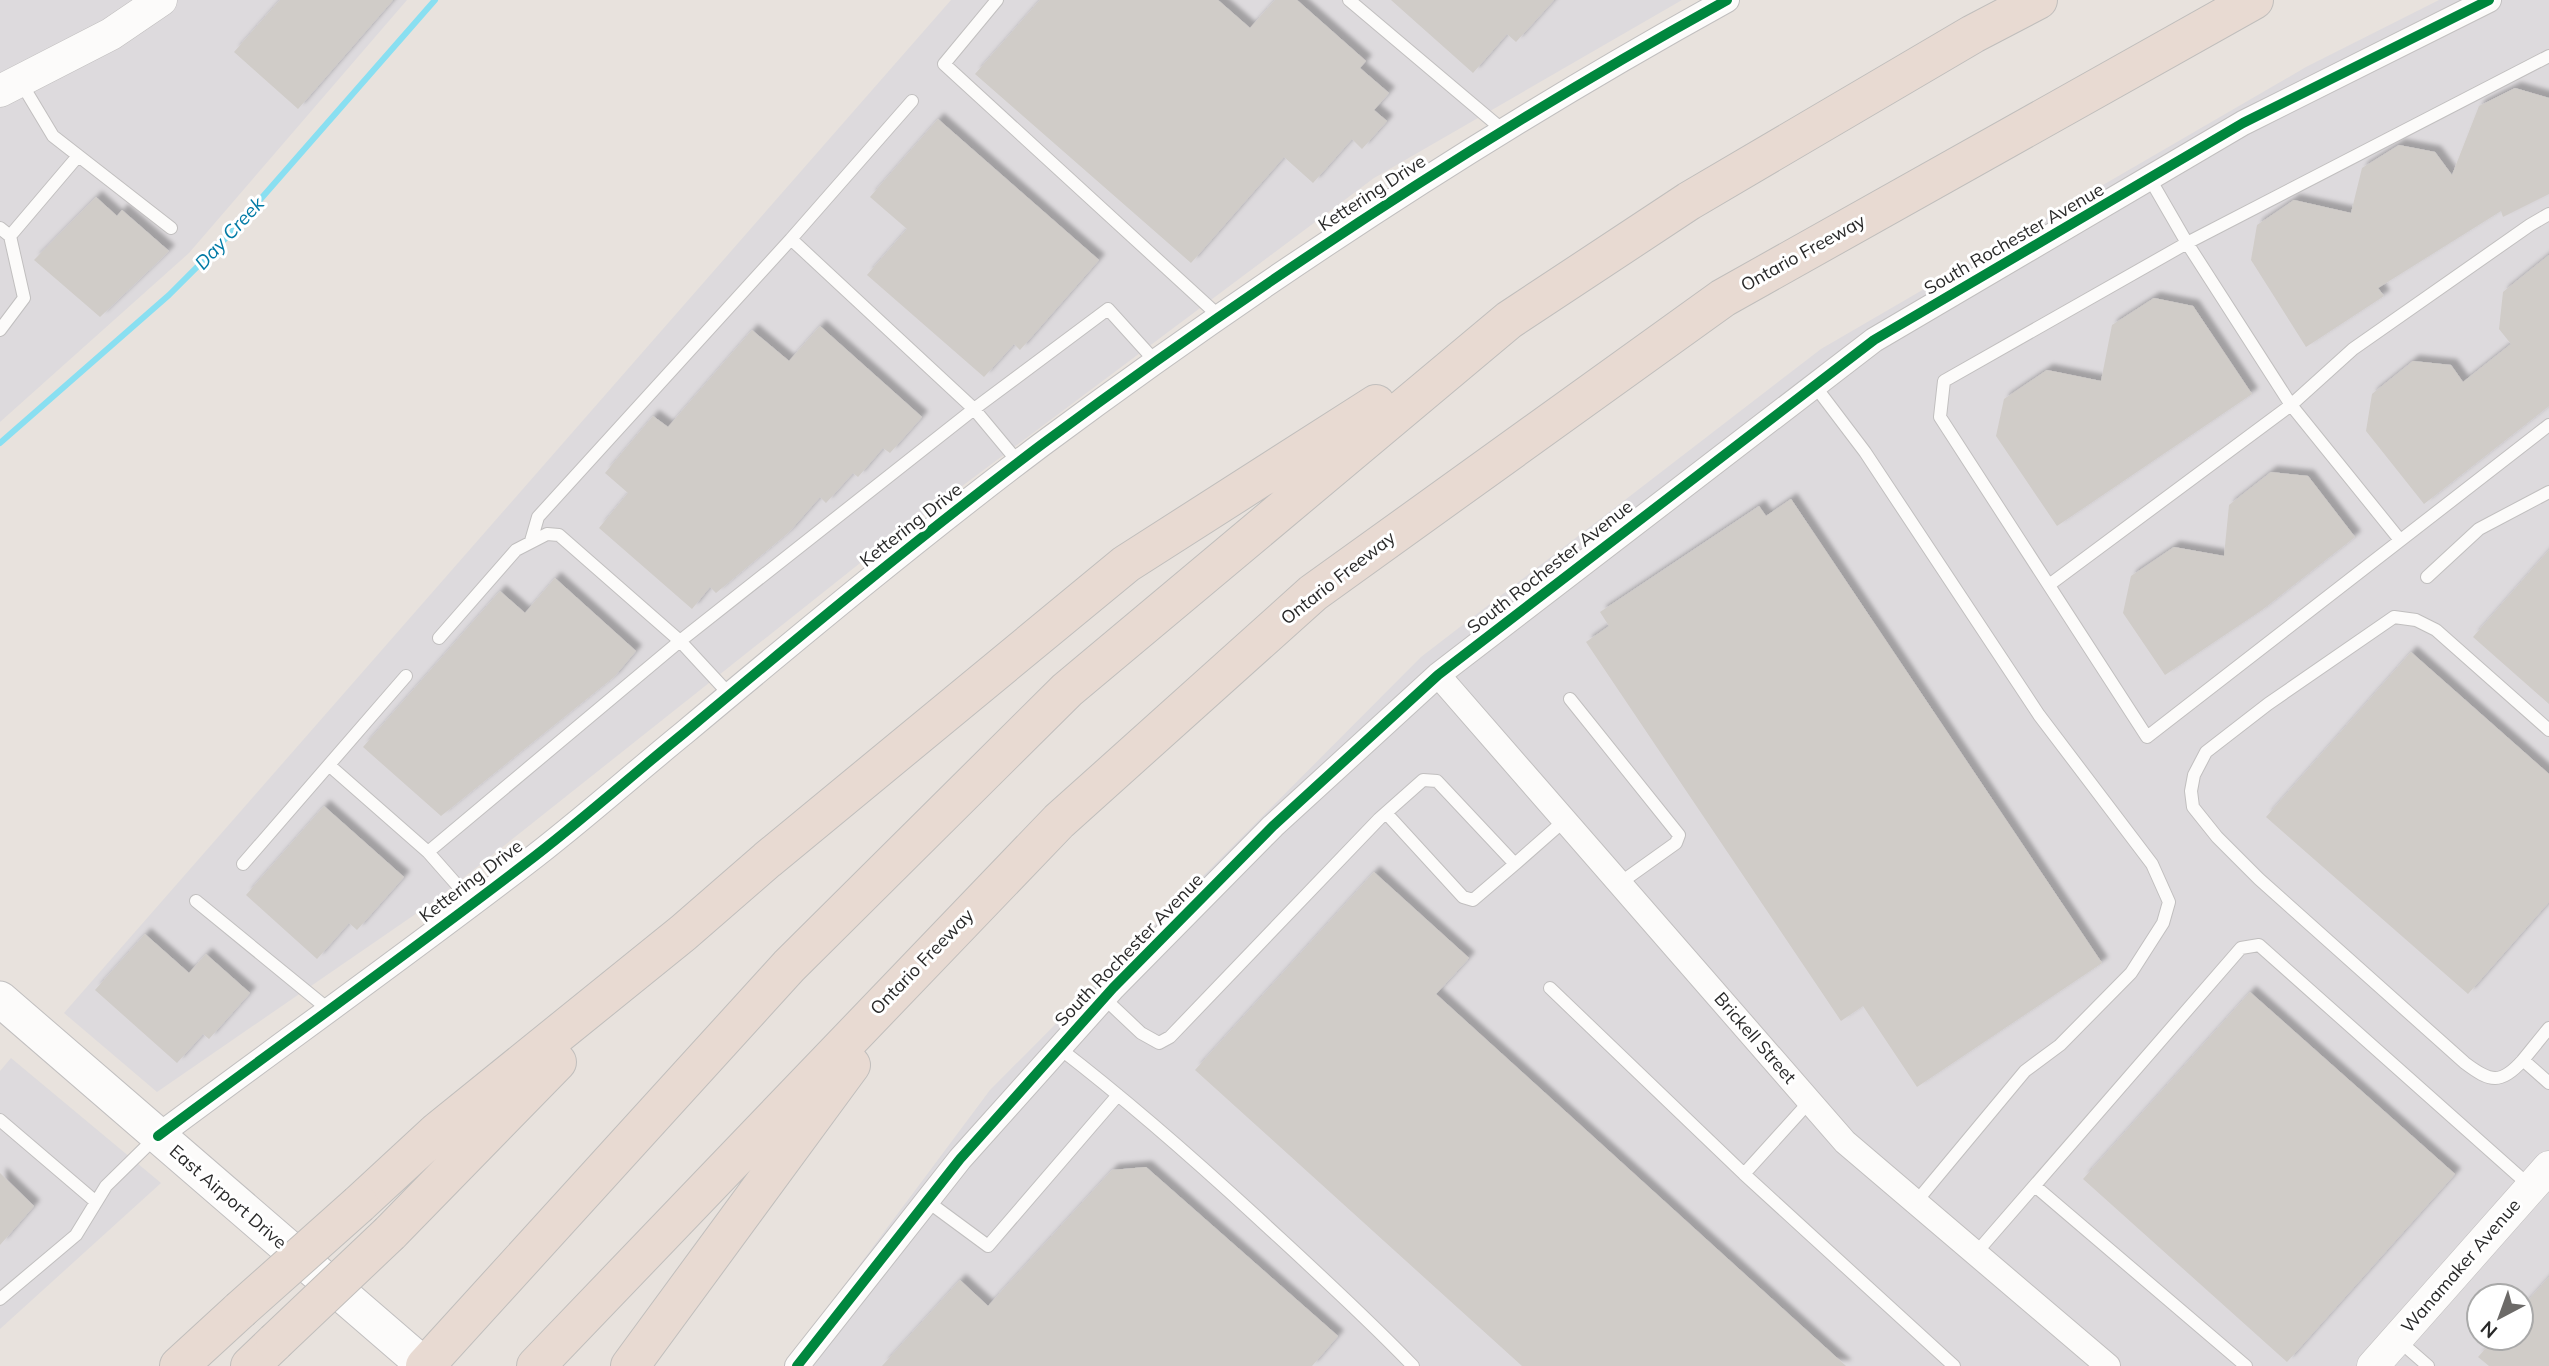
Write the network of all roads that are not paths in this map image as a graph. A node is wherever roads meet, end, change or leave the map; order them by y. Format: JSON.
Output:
{"nodes":[{"id":1,"x":161,"y":0,"type":"edge"},
{"id":2,"x":997,"y":0,"type":"edge"},
{"id":3,"x":1349,"y":0,"type":"edge"},
{"id":4,"x":1727,"y":0,"type":"edge"},
{"id":5,"x":2038,"y":0,"type":"edge"},
{"id":6,"x":2254,"y":0,"type":"edge"},
{"id":7,"x":2489,"y":0,"type":"edge"},
{"id":8,"x":2549,"y":56,"type":"edge"},
{"id":9,"x":10,"y":86,"type":"edge"},
{"id":10,"x":912,"y":101,"type":"dead end"},
{"id":11,"x":1503,"y":130,"type":"junction"},
{"id":12,"x":78,"y":156,"type":"junction"},
{"id":13,"x":2150,"y":179,"type":"junction"},
{"id":14,"x":2549,"y":214,"type":"edge"},
{"id":15,"x":171,"y":228,"type":"dead end"},
{"id":16,"x":5,"y":232,"type":"edge"},
{"id":17,"x":791,"y":239,"type":"junction"},
{"id":18,"x":2187,"y":243,"type":"junction"},
{"id":19,"x":1220,"y":317,"type":"junction"},
{"id":20,"x":1509,"y":320,"type":"junction"},
{"id":21,"x":0,"y":330,"type":"edge"},
{"id":22,"x":1156,"y":362,"type":"junction"},
{"id":23,"x":1815,"y":386,"type":"junction"},
{"id":24,"x":2291,"y":405,"type":"junction"},
{"id":25,"x":974,"y":409,"type":"junction"},
{"id":26,"x":2549,"y":425,"type":"edge"},
{"id":27,"x":1019,"y":463,"type":"junction"},
{"id":28,"x":2549,"y":492,"type":"edge"},
{"id":29,"x":2400,"y":540,"type":"junction"},
{"id":30,"x":531,"y":541,"type":"junction"},
{"id":31,"x":2427,"y":577,"type":"dead end"},
{"id":32,"x":2049,"y":585,"type":"junction"},
{"id":33,"x":439,"y":638,"type":"dead end"},
{"id":34,"x":680,"y":641,"type":"junction"},
{"id":35,"x":1438,"y":675,"type":"junction"},
{"id":36,"x":406,"y":676,"type":"dead end"},
{"id":37,"x":730,"y":695,"type":"junction"},
{"id":38,"x":1570,"y":699,"type":"dead end"},
{"id":39,"x":2549,"y":730,"type":"edge"},
{"id":40,"x":330,"y":766,"type":"junction"},
{"id":41,"x":1386,"y":813,"type":"junction"},
{"id":42,"x":1564,"y":820,"type":"junction"},
{"id":43,"x":428,"y":852,"type":"junction"},
{"id":44,"x":243,"y":864,"type":"dead end"},
{"id":45,"x":1515,"y":864,"type":"junction"},
{"id":46,"x":1620,"y":883,"type":"junction"},
{"id":47,"x":196,"y":901,"type":"dead end"},
{"id":48,"x":472,"y":902,"type":"junction"},
{"id":49,"x":683,"y":933,"type":"junction"},
{"id":50,"x":943,"y":939,"type":"junction"},
{"id":51,"x":1550,"y":988,"type":"dead end"},
{"id":52,"x":1104,"y":998,"type":"junction"},
{"id":53,"x":0,"y":999,"type":"edge"},
{"id":54,"x":328,"y":1009,"type":"junction"},
{"id":55,"x":2549,"y":1028,"type":"edge"},
{"id":56,"x":1059,"y":1048,"type":"junction"},
{"id":57,"x":2523,"y":1060,"type":"junction"},
{"id":58,"x":2549,"y":1083,"type":"edge"},
{"id":59,"x":1118,"y":1095,"type":"junction"},
{"id":60,"x":1810,"y":1101,"type":"junction"},
{"id":61,"x":0,"y":1120,"type":"edge"},
{"id":62,"x":158,"y":1136,"type":"junction"},
{"id":63,"x":1744,"y":1174,"type":"junction"},
{"id":64,"x":2540,"y":1177,"type":"edge"},
{"id":65,"x":2035,"y":1186,"type":"junction"},
{"id":66,"x":927,"y":1201,"type":"junction"},
{"id":67,"x":96,"y":1202,"type":"junction"},
{"id":68,"x":1916,"y":1202,"type":"junction"},
{"id":69,"x":1976,"y":1253,"type":"junction"},
{"id":70,"x":0,"y":1299,"type":"edge"},
{"id":71,"x":2397,"y":1339,"type":"junction"},
{"id":72,"x":263,"y":1354,"type":"edge"},
{"id":73,"x":545,"y":1355,"type":"edge"},
{"id":74,"x":2094,"y":1362,"type":"edge"},
{"id":75,"x":179,"y":1366,"type":"edge"},
{"id":76,"x":425,"y":1366,"type":"edge"},
{"id":77,"x":630,"y":1366,"type":"edge"},
{"id":78,"x":797,"y":1366,"type":"edge"},
{"id":79,"x":1413,"y":1366,"type":"edge"},
{"id":80,"x":1954,"y":1366,"type":"edge"},
{"id":81,"x":2246,"y":1366,"type":"edge"},
{"id":82,"x":2373,"y":1366,"type":"edge"},
{"id":83,"x":2428,"y":1366,"type":"edge"}],
"edges":[{"from":1,"to":9,"type":"street"},
{"from":2,"to":19,"type":"lane"},
{"from":3,"to":11,"type":"lane"},
{"from":4,"to":11,"type":"street","name":"Kettering Drive"},
{"from":5,"to":20,"type":"highway"},
{"from":6,"to":50,"type":"highway","name":"Ontario Freeway"},
{"from":7,"to":13,"type":"street","name":"South Rochester Avenue"},
{"from":8,"to":18,"type":"lane"},
{"from":9,"to":12,"type":"lane"},
{"from":10,"to":17,"type":"lane"},
{"from":11,"to":19,"type":"street","name":"Kettering Drive"},
{"from":12,"to":15,"type":"lane"},
{"from":12,"to":16,"type":"lane"},
{"from":13,"to":18,"type":"lane"},
{"from":13,"to":23,"type":"street","name":"South Rochester Avenue"},
{"from":14,"to":24,"type":"lane"},
{"from":16,"to":21,"type":"lane"},
{"from":17,"to":25,"type":"lane"},
{"from":17,"to":30,"type":"lane"},
{"from":18,"to":24,"type":"lane"},
{"from":18,"to":32,"type":"lane"},
{"from":19,"to":22,"type":"street","name":"Kettering Drive"},
{"from":20,"to":49,"type":"highway"},
{"from":20,"to":76,"type":"highway"},
{"from":22,"to":25,"type":"lane"},
{"from":22,"to":27,"type":"street","name":"Kettering Drive"},
{"from":23,"to":35,"type":"street","name":"South Rochester Avenue"},
{"from":23,"to":68,"type":"lane"},
{"from":24,"to":29,"type":"lane"},
{"from":24,"to":32,"type":"lane"},
{"from":25,"to":27,"type":"lane"},
{"from":25,"to":34,"type":"lane"},
{"from":26,"to":29,"type":"lane"},
{"from":27,"to":37,"type":"street","name":"Kettering Drive"},
{"from":28,"to":31,"type":"lane"},
{"from":29,"to":32,"type":"lane"},
{"from":30,"to":33,"type":"lane"},
{"from":30,"to":34,"type":"lane"},
{"from":34,"to":37,"type":"lane"},
{"from":34,"to":43,"type":"lane"},
{"from":35,"to":42,"type":"street","name":"Brickell Street"},
{"from":35,"to":52,"type":"street","name":"South Rochester Avenue"},
{"from":36,"to":40,"type":"lane"},
{"from":37,"to":48,"type":"street","name":"Kettering Drive"},
{"from":38,"to":46,"type":"lane"},
{"from":39,"to":57,"type":"lane"},
{"from":40,"to":43,"type":"lane"},
{"from":40,"to":44,"type":"lane"},
{"from":41,"to":45,"type":"lane"},
{"from":41,"to":45,"type":"lane"},
{"from":41,"to":52,"type":"lane"},
{"from":42,"to":45,"type":"lane"},
{"from":42,"to":46,"type":"street","name":"Brickell Street"},
{"from":43,"to":48,"type":"lane"},
{"from":46,"to":60,"type":"street","name":"Brickell Street"},
{"from":47,"to":54,"type":"lane"},
{"from":48,"to":54,"type":"street","name":"Kettering Drive"},
{"from":49,"to":72,"type":"highway","bridge":true},
{"from":49,"to":75,"type":"highway","bridge":true},
{"from":50,"to":73,"type":"highway","name":"Ontario Freeway"},
{"from":50,"to":77,"type":"highway"},
{"from":51,"to":63,"type":"lane"},
{"from":52,"to":56,"type":"street","name":"South Rochester Avenue"},
{"from":53,"to":62,"type":"main road","name":"East Airport Drive"},
{"from":54,"to":62,"type":"street","name":"Kettering Drive"},
{"from":55,"to":57,"type":"lane"},
{"from":56,"to":59,"type":"lane"},
{"from":56,"to":66,"type":"street","name":"South Rochester Avenue"},
{"from":57,"to":58,"type":"lane"},
{"from":59,"to":66,"type":"lane"},
{"from":59,"to":79,"type":"lane"},
{"from":60,"to":63,"type":"lane"},
{"from":60,"to":68,"type":"street","name":"Brickell Street"},
{"from":61,"to":67,"type":"lane"},
{"from":62,"to":67,"type":"lane"},
{"from":62,"to":76,"type":"main road","name":"East Airport Drive"},
{"from":63,"to":80,"type":"lane"},
{"from":64,"to":65,"type":"lane"},
{"from":64,"to":71,"type":"street","name":"Wanamaker Avenue"},
{"from":65,"to":69,"type":"lane"},
{"from":65,"to":81,"type":"lane"},
{"from":66,"to":78,"type":"street","name":"South Rochester Avenue"},
{"from":67,"to":70,"type":"lane"},
{"from":68,"to":69,"type":"street","name":"Brickell Street"},
{"from":69,"to":74,"type":"street","name":"Brickell Street"},
{"from":71,"to":82,"type":"street","name":"Wanamaker Avenue"},
{"from":71,"to":83,"type":"lane"}]}
